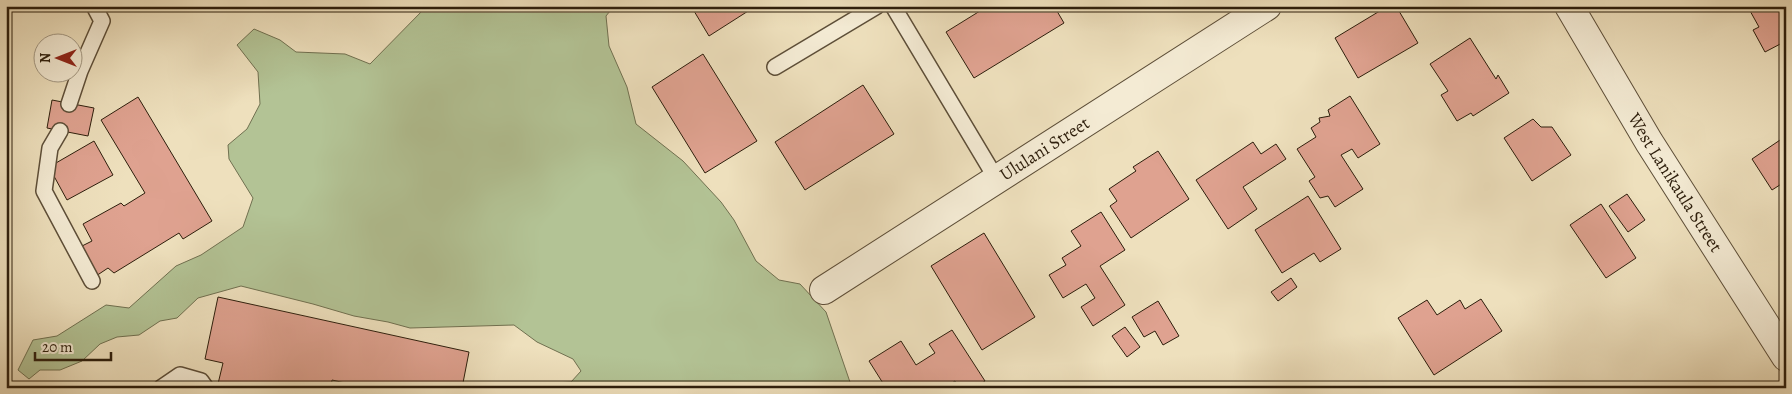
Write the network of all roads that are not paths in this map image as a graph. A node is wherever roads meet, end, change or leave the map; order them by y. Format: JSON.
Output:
{"nodes":[{"id":1,"x":94,"y":6,"type":"edge"},
{"id":2,"x":877,"y":6,"type":"edge"},
{"id":3,"x":893,"y":6,"type":"edge"},
{"id":4,"x":1267,"y":6,"type":"edge"},
{"id":5,"x":1569,"y":6,"type":"edge"},
{"id":6,"x":775,"y":67,"type":"dead end"},
{"id":7,"x":69,"y":104,"type":"dead end"},
{"id":8,"x":60,"y":131,"type":"dead end"},
{"id":9,"x":997,"y":180,"type":"junction"},
{"id":10,"x":92,"y":281,"type":"dead end"},
{"id":11,"x":824,"y":290,"type":"dead end"},
{"id":12,"x":1786,"y":357,"type":"edge"},
{"id":13,"x":161,"y":388,"type":"edge"},
{"id":14,"x":206,"y":388,"type":"edge"}],
"edges":[{"from":1,"to":7,"type":"lane"},
{"from":2,"to":6,"type":"lane"},
{"from":3,"to":9,"type":"lane"},
{"from":4,"to":9,"type":"street","name":"Ululani Street"},
{"from":5,"to":12,"type":"street","name":"West Lanikaula Street"},
{"from":8,"to":10,"type":"lane"},
{"from":9,"to":11,"type":"street","name":"Ululani Street"},
{"from":13,"to":14,"type":"lane"}]}
